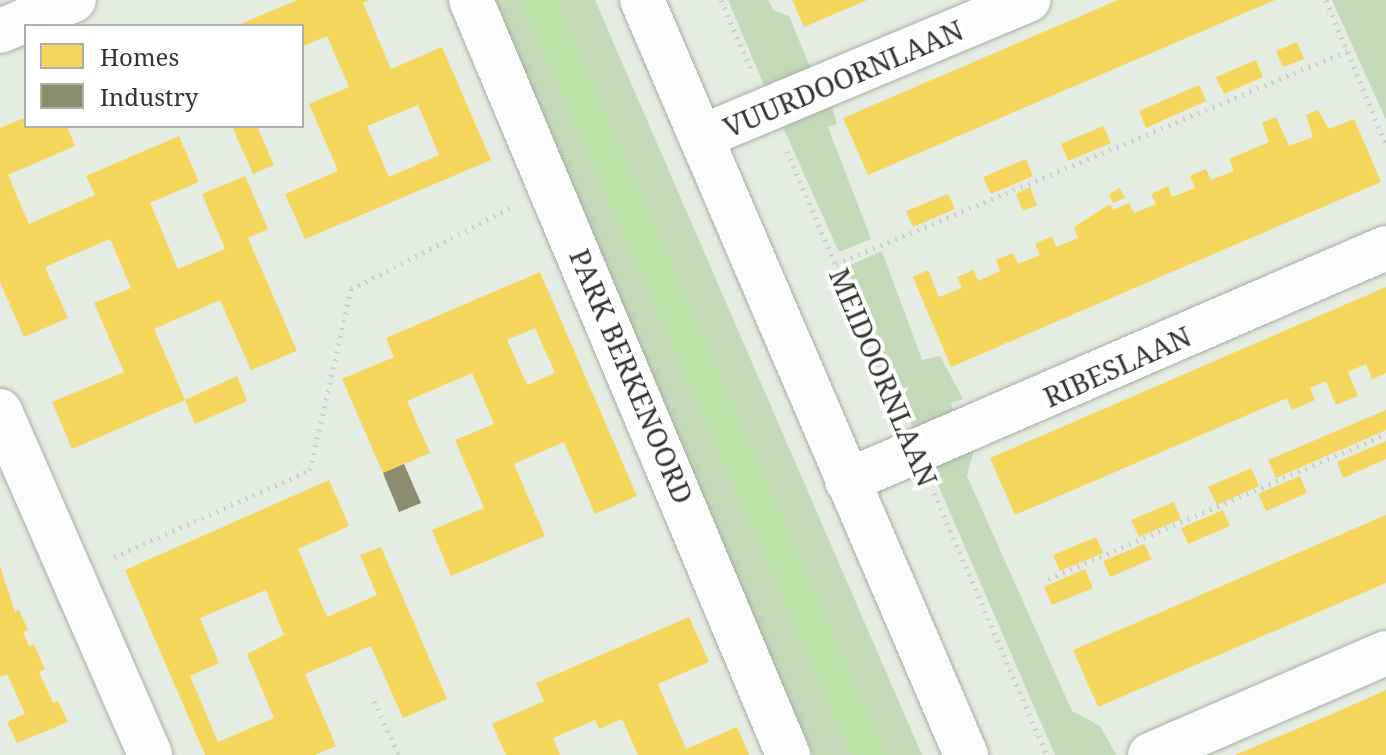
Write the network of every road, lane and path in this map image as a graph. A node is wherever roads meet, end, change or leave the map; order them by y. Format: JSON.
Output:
{"nodes":[{"id":1,"x":74,"y":0,"type":"edge"},
{"id":2,"x":471,"y":0,"type":"edge"},
{"id":3,"x":642,"y":0,"type":"edge"},
{"id":4,"x":721,"y":0,"type":"edge"},
{"id":5,"x":1028,"y":0,"type":"edge"},
{"id":6,"x":1326,"y":0,"type":"edge"},
{"id":7,"x":0,"y":31,"type":"edge"},
{"id":8,"x":1347,"y":51,"type":"junction"},
{"id":9,"x":770,"y":112,"type":"junction"},
{"id":10,"x":701,"y":137,"type":"junction"},
{"id":11,"x":1386,"y":144,"type":"edge"},
{"id":12,"x":553,"y":186,"type":"junction"},
{"id":13,"x":1386,"y":248,"type":"edge"},
{"id":14,"x":836,"y":264,"type":"junction"},
{"id":15,"x":0,"y":411,"type":"edge"},
{"id":16,"x":1386,"y":434,"type":"edge"},
{"id":17,"x":917,"y":454,"type":"junction"},
{"id":18,"x":847,"y":481,"type":"junction"},
{"id":19,"x":73,"y":576,"type":"junction"},
{"id":20,"x":1048,"y":579,"type":"dead end"},
{"id":21,"x":1386,"y":653,"type":"edge"},
{"id":22,"x":374,"y":701,"type":"dead end"},
{"id":23,"x":150,"y":755,"type":"edge"},
{"id":24,"x":399,"y":755,"type":"edge"},
{"id":25,"x":788,"y":755,"type":"edge"},
{"id":26,"x":966,"y":755,"type":"edge"},
{"id":27,"x":1047,"y":755,"type":"edge"},
{"id":28,"x":1150,"y":755,"type":"edge"}],
"edges":[{"from":1,"to":7,"type":"street"},
{"from":2,"to":12,"type":"street","name":"PARK BERKENOORD"},
{"from":3,"to":10,"type":"street"},
{"from":4,"to":9,"type":"path","name":"MEIDOORNLAAN"},
{"from":5,"to":9,"type":"street","name":"VUURDOORNLAAN"},
{"from":6,"to":8,"type":"path"},
{"from":8,"to":11,"type":"path"},
{"from":8,"to":14,"type":"path"},
{"from":9,"to":10,"type":"street","name":"VUURDOORNLAAN"},
{"from":9,"to":14,"type":"path","name":"MEIDOORNLAAN"},
{"from":10,"to":18,"type":"street"},
{"from":12,"to":19,"type":"path"},
{"from":12,"to":25,"type":"street","name":"PARK BERKENOORD"},
{"from":13,"to":17,"type":"street","name":"RIBESLAAN"},
{"from":14,"to":17,"type":"path","name":"MEIDOORNLAAN"},
{"from":15,"to":19,"type":"street"},
{"from":16,"to":20,"type":"path"},
{"from":17,"to":18,"type":"street","name":"RIBESLAAN"},
{"from":17,"to":27,"type":"path","name":"MEIDOORNLAAN"},
{"from":18,"to":26,"type":"street"},
{"from":19,"to":23,"type":"street"},
{"from":21,"to":28,"type":"street"},
{"from":22,"to":24,"type":"path"}]}
